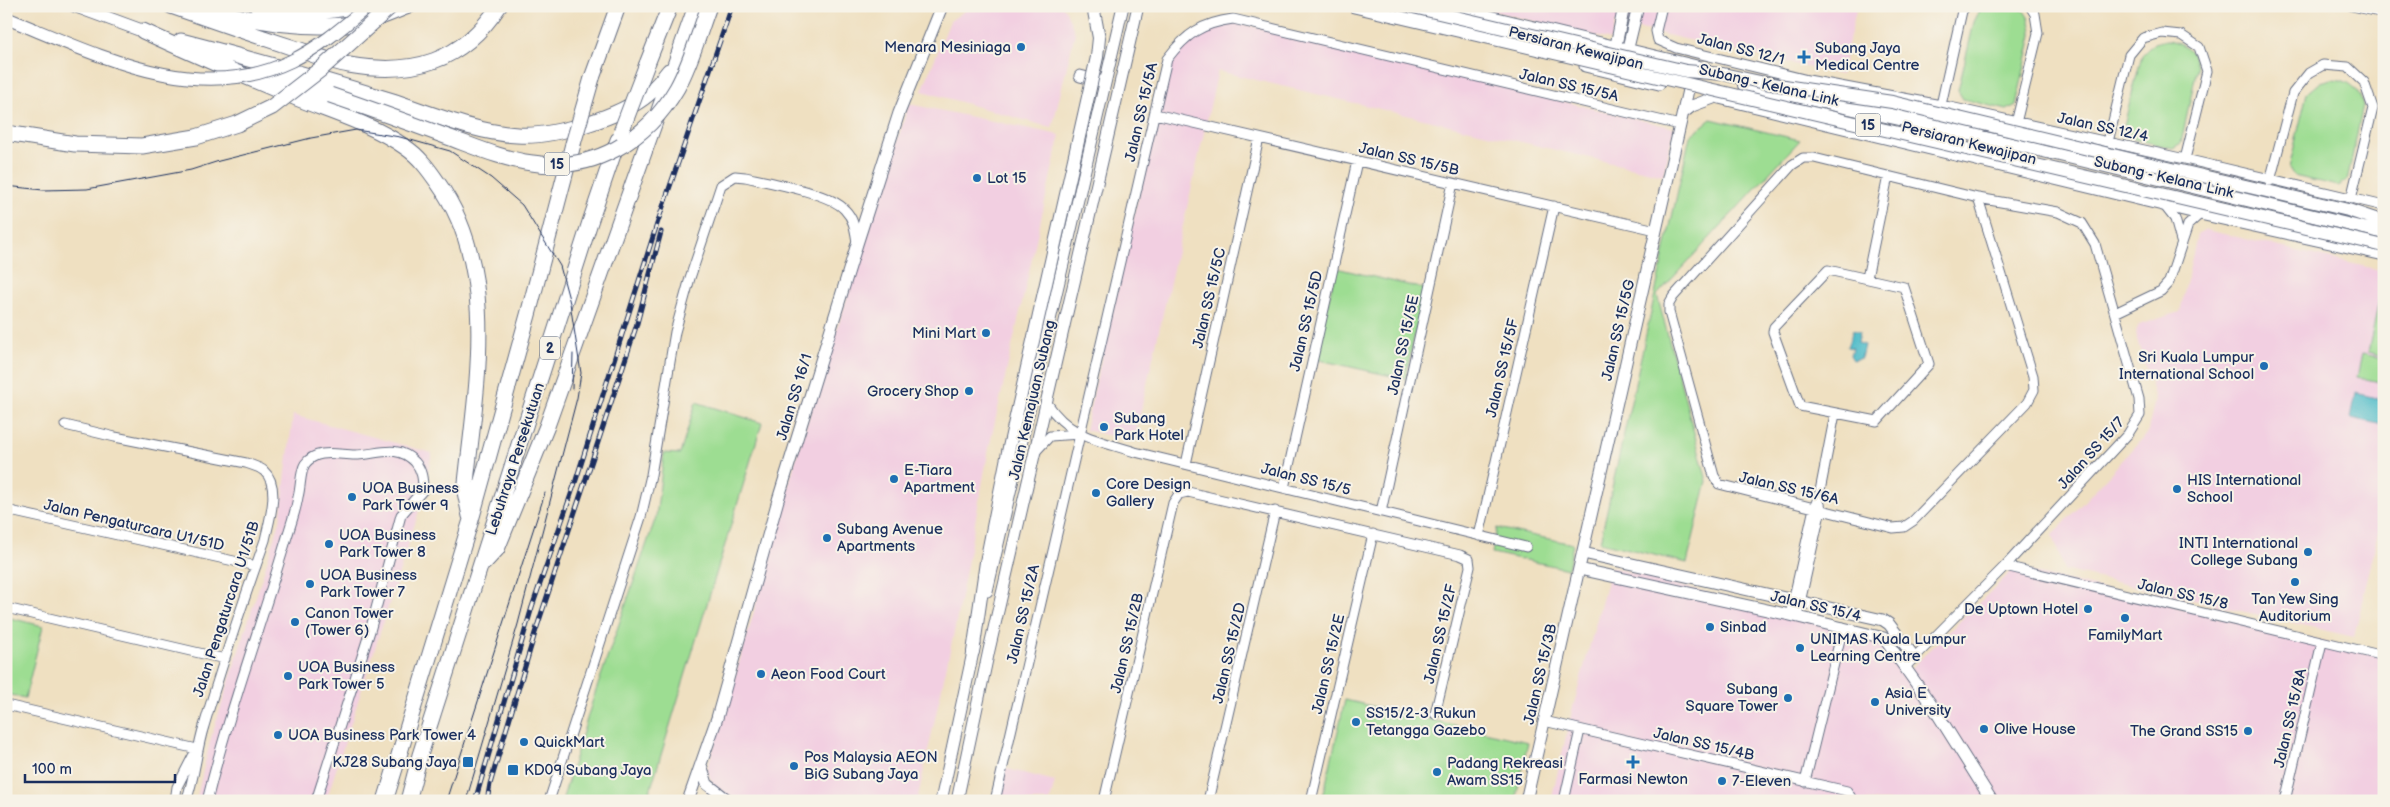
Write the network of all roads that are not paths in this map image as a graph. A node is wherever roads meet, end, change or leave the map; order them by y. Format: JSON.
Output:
{"nodes":[{"id":1,"x":75,"y":6,"type":"edge"},
{"id":2,"x":171,"y":6,"type":"edge"},
{"id":3,"x":186,"y":6,"type":"edge"},
{"id":4,"x":257,"y":6,"type":"edge"},
{"id":5,"x":356,"y":6,"type":"edge"},
{"id":6,"x":368,"y":6,"type":"edge"},
{"id":7,"x":391,"y":6,"type":"edge"},
{"id":8,"x":408,"y":6,"type":"edge"},
{"id":9,"x":499,"y":6,"type":"edge"},
{"id":10,"x":618,"y":6,"type":"edge"},
{"id":11,"x":670,"y":6,"type":"edge"},
{"id":12,"x":696,"y":6,"type":"edge"},
{"id":13,"x":709,"y":6,"type":"edge"},
{"id":14,"x":942,"y":6,"type":"edge"},
{"id":15,"x":1093,"y":6,"type":"edge"},
{"id":16,"x":1123,"y":6,"type":"edge"},
{"id":17,"x":1138,"y":6,"type":"edge"},
{"id":18,"x":1345,"y":6,"type":"edge"},
{"id":19,"x":1352,"y":6,"type":"edge"},
{"id":20,"x":1409,"y":6,"type":"edge"},
{"id":21,"x":1447,"y":6,"type":"edge"},
{"id":22,"x":1624,"y":6,"type":"edge"},
{"id":23,"x":1638,"y":6,"type":"edge"},
{"id":24,"x":1662,"y":6,"type":"edge"},
{"id":25,"x":1667,"y":6,"type":"edge"},
{"id":26,"x":1966,"y":6,"type":"edge"},
{"id":27,"x":2030,"y":6,"type":"edge"},
{"id":28,"x":2352,"y":6,"type":"edge"},
{"id":29,"x":2384,"y":13,"type":"edge"},
{"id":30,"x":6,"y":18,"type":"edge"},
{"id":31,"x":1634,"y":23,"type":"junction"},
{"id":32,"x":143,"y":31,"type":"junction"},
{"id":33,"x":684,"y":38,"type":"junction"},
{"id":34,"x":1615,"y":48,"type":"junction"},
{"id":35,"x":1628,"y":51,"type":"junction"},
{"id":36,"x":1650,"y":56,"type":"junction"},
{"id":37,"x":1686,"y":70,"type":"junction"},
{"id":38,"x":1613,"y":71,"type":"junction"},
{"id":39,"x":1080,"y":76,"type":"dead end"},
{"id":40,"x":1814,"y":80,"type":"junction"},
{"id":41,"x":1105,"y":82,"type":"junction"},
{"id":42,"x":1688,"y":90,"type":"junction"},
{"id":43,"x":1716,"y":97,"type":"junction"},
{"id":44,"x":1744,"y":104,"type":"junction"},
{"id":45,"x":1941,"y":105,"type":"junction"},
{"id":46,"x":1960,"y":109,"type":"junction"},
{"id":47,"x":1683,"y":113,"type":"junction"},
{"id":48,"x":1155,"y":114,"type":"junction"},
{"id":49,"x":2016,"y":123,"type":"junction"},
{"id":50,"x":1680,"y":125,"type":"junction"},
{"id":51,"x":1957,"y":125,"type":"junction"},
{"id":52,"x":6,"y":133,"type":"edge"},
{"id":53,"x":1259,"y":138,"type":"junction"},
{"id":54,"x":2108,"y":142,"type":"junction"},
{"id":55,"x":2185,"y":158,"type":"junction"},
{"id":56,"x":1357,"y":161,"type":"junction"},
{"id":57,"x":1888,"y":176,"type":"junction"},
{"id":58,"x":2270,"y":180,"type":"junction"},
{"id":59,"x":1453,"y":183,"type":"junction"},
{"id":60,"x":1978,"y":198,"type":"junction"},
{"id":61,"x":2351,"y":199,"type":"junction"},
{"id":62,"x":2164,"y":205,"type":"junction"},
{"id":63,"x":1554,"y":206,"type":"junction"},
{"id":64,"x":2384,"y":206,"type":"edge"},
{"id":65,"x":2200,"y":214,"type":"junction"},
{"id":66,"x":2384,"y":223,"type":"edge"},
{"id":67,"x":1656,"y":230,"type":"junction"},
{"id":68,"x":2384,"y":233,"type":"edge"},
{"id":69,"x":2181,"y":242,"type":"junction"},
{"id":70,"x":857,"y":244,"type":"junction"},
{"id":71,"x":2384,"y":246,"type":"edge"},
{"id":72,"x":2384,"y":255,"type":"edge"},
{"id":73,"x":1867,"y":278,"type":"junction"},
{"id":74,"x":2115,"y":313,"type":"junction"},
{"id":75,"x":1047,"y":403,"type":"junction"},
{"id":76,"x":1835,"y":414,"type":"junction"},
{"id":77,"x":66,"y":425,"type":"dead end"},
{"id":78,"x":1080,"y":434,"type":"junction"},
{"id":79,"x":1036,"y":451,"type":"junction"},
{"id":80,"x":1186,"y":464,"type":"junction"},
{"id":81,"x":1284,"y":488,"type":"junction"},
{"id":82,"x":1818,"y":509,"type":"junction"},
{"id":83,"x":6,"y":510,"type":"edge"},
{"id":84,"x":1275,"y":511,"type":"junction"},
{"id":85,"x":1381,"y":512,"type":"junction"},
{"id":86,"x":471,"y":520,"type":"junction"},
{"id":87,"x":1372,"y":534,"type":"junction"},
{"id":88,"x":1479,"y":536,"type":"junction"},
{"id":89,"x":1526,"y":547,"type":"dead end"},
{"id":90,"x":1583,"y":553,"type":"junction"},
{"id":91,"x":256,"y":566,"type":"junction"},
{"id":92,"x":481,"y":566,"type":"junction"},
{"id":93,"x":2005,"y":566,"type":"junction"},
{"id":94,"x":1579,"y":569,"type":"junction"},
{"id":95,"x":1797,"y":599,"type":"junction"},
{"id":96,"x":6,"y":608,"type":"edge"},
{"id":97,"x":1794,"y":616,"type":"junction"},
{"id":98,"x":1843,"y":627,"type":"junction"},
{"id":99,"x":2322,"y":642,"type":"junction"},
{"id":100,"x":973,"y":652,"type":"junction"},
{"id":101,"x":2384,"y":656,"type":"edge"},
{"id":102,"x":1915,"y":658,"type":"junction"},
{"id":103,"x":225,"y":659,"type":"junction"},
{"id":104,"x":1906,"y":666,"type":"junction"},
{"id":105,"x":6,"y":705,"type":"edge"},
{"id":106,"x":1435,"y":714,"type":"dead end"},
{"id":107,"x":1544,"y":721,"type":"junction"},
{"id":108,"x":1580,"y":730,"type":"junction"},
{"id":109,"x":197,"y":750,"type":"junction"},
{"id":110,"x":701,"y":764,"type":"junction"},
{"id":111,"x":1805,"y":782,"type":"junction"},
{"id":112,"x":175,"y":801,"type":"edge"},
{"id":113,"x":186,"y":801,"type":"edge"},
{"id":114,"x":207,"y":801,"type":"edge"},
{"id":115,"x":316,"y":801,"type":"edge"},
{"id":116,"x":385,"y":801,"type":"edge"},
{"id":117,"x":408,"y":801,"type":"edge"},
{"id":118,"x":549,"y":801,"type":"edge"},
{"id":119,"x":688,"y":801,"type":"edge"},
{"id":120,"x":729,"y":801,"type":"edge"},
{"id":121,"x":941,"y":801,"type":"edge"},
{"id":122,"x":956,"y":801,"type":"edge"},
{"id":123,"x":995,"y":801,"type":"edge"},
{"id":124,"x":1104,"y":801,"type":"edge"},
{"id":125,"x":1208,"y":801,"type":"edge"},
{"id":126,"x":1310,"y":801,"type":"edge"},
{"id":127,"x":1526,"y":801,"type":"edge"},
{"id":128,"x":1564,"y":801,"type":"edge"},
{"id":129,"x":1853,"y":801,"type":"edge"},
{"id":130,"x":1992,"y":801,"type":"edge"},
{"id":131,"x":2285,"y":801,"type":"edge"}],
"edges":[{"from":1,"to":32,"type":"main road","number":"15"},
{"from":2,"to":9,"type":"highway"},
{"from":3,"to":8,"type":"highway"},
{"from":4,"to":5,"type":"highway"},
{"from":6,"to":30,"type":"main road","bridge":true},
{"from":7,"to":52,"type":"highway","bridge":true},
{"from":10,"to":86,"type":"highway","name":"Lebuhraya Persekutuan","number":"2","bridge":true},
{"from":11,"to":92,"type":"highway","name":"Lebuhraya Persekutuan","number":"2","bridge":true},
{"from":12,"to":33,"type":"highway"},
{"from":13,"to":32,"type":"highway","number":"15","bridge":true},
{"from":14,"to":70,"type":"main road","name":"Jalan SS 16/1"},
{"from":15,"to":100,"type":"main road","bridge":true},
{"from":16,"to":41,"type":"main road","name":"Jalan Kemajuan Subang"},
{"from":17,"to":75,"type":"main road","name":"Jalan Kemajuan Subang"},
{"from":18,"to":38,"type":"main road","name":"Persiaran Kewajipan"},
{"from":19,"to":71,"type":"main road","name":"Subang - Kelana Link","number":"15","bridge":true},
{"from":20,"to":37,"type":"main road","number":"15","bridge":true},
{"from":21,"to":34,"type":"main road","name":"Persiaran Kewajipan"},
{"from":22,"to":34,"type":"main road"},
{"from":23,"to":31,"type":"main road"},
{"from":24,"to":40,"type":"street","name":"Jalan SS 12/1"},
{"from":25,"to":40,"type":"street","name":"Jalan SS 12/1"},
{"from":26,"to":45,"type":"street"},
{"from":27,"to":49,"type":"street"},
{"from":28,"to":29,"type":"street"},
{"from":31,"to":35,"type":"main road"},
{"from":31,"to":36,"type":"main road"},
{"from":32,"to":33,"type":"highway"},
{"from":32,"to":86,"type":"highway"},
{"from":33,"to":92,"type":"highway"},
{"from":34,"to":35,"type":"main road","name":"Persiaran Kewajipan"},
{"from":34,"to":38,"type":"main road"},
{"from":35,"to":36,"type":"main road","name":"Persiaran Kewajipan"},
{"from":35,"to":38,"type":"main road"},
{"from":36,"to":51,"type":"main road","name":"Persiaran Kewajipan"},
{"from":37,"to":66,"type":"main road","bridge":true},
{"from":37,"to":68,"type":"main road","name":"Subang - Kelana Link","number":"15","bridge":true},
{"from":38,"to":42,"type":"main road","name":"Persiaran Kewajipan"},
{"from":38,"to":44,"type":"main road"},
{"from":39,"to":41,"type":"main road"},
{"from":40,"to":45,"type":"street","name":"Jalan SS 12/4"},
{"from":41,"to":100,"type":"main road","name":"Jalan Kemajuan Subang"},
{"from":42,"to":43,"type":"main road","name":"Persiaran Kewajipan"},
{"from":42,"to":47,"type":"main road","name":"Jalan SS 15/5G"},
{"from":43,"to":44,"type":"main road","name":"Persiaran Kewajipan"},
{"from":43,"to":47,"type":"main road"},
{"from":44,"to":62,"type":"main road","name":"Persiaran Kewajipan"},
{"from":45,"to":46,"type":"street","name":"Jalan SS 12/4"},
{"from":46,"to":49,"type":"street","name":"Jalan SS 12/4"},
{"from":46,"to":51,"type":"street"},
{"from":47,"to":50,"type":"main road","name":"Jalan SS 15/5G"},
{"from":48,"to":50,"type":"street","name":"Jalan SS 15/5A"},
{"from":48,"to":53,"type":"street","name":"Jalan SS 15/5B"},
{"from":48,"to":78,"type":"street","name":"Jalan SS 15/5A"},
{"from":49,"to":54,"type":"street","name":"Jalan SS 12/4"},
{"from":50,"to":67,"type":"main road","name":"Jalan SS 15/5G"},
{"from":51,"to":66,"type":"main road","name":"Persiaran Kewajipan"},
{"from":53,"to":56,"type":"street","name":"Jalan SS 15/5B"},
{"from":53,"to":80,"type":"street","name":"Jalan SS 15/5C"},
{"from":54,"to":55,"type":"street","name":"Jalan SS 12/4"},
{"from":54,"to":55,"type":"street"},
{"from":55,"to":58,"type":"street","name":"Jalan SS 12/4"},
{"from":56,"to":59,"type":"street","name":"Jalan SS 15/5B"},
{"from":56,"to":81,"type":"street","name":"Jalan SS 15/5D"},
{"from":57,"to":60,"type":"street","name":"Jalan SS 15/7"},
{"from":57,"to":73,"type":"street"},
{"from":57,"to":82,"type":"street","name":"Jalan SS 15/6A"},
{"from":58,"to":61,"type":"street","name":"Jalan SS 12/4"},
{"from":58,"to":61,"type":"street"},
{"from":59,"to":63,"type":"street","name":"Jalan SS 15/5B"},
{"from":59,"to":85,"type":"street","name":"Jalan SS 15/5E"},
{"from":60,"to":74,"type":"street","name":"Jalan SS 15/7"},
{"from":60,"to":82,"type":"street","name":"Jalan SS 15/6A"},
{"from":61,"to":64,"type":"street","name":"Jalan SS 12/4"},
{"from":62,"to":65,"type":"main road","name":"Persiaran Kewajipan"},
{"from":62,"to":69,"type":"street"},
{"from":63,"to":67,"type":"street","name":"Jalan SS 15/5B"},
{"from":63,"to":88,"type":"street","name":"Jalan SS 15/5F"},
{"from":65,"to":69,"type":"street"},
{"from":65,"to":72,"type":"main road","name":"Persiaran Kewajipan"},
{"from":67,"to":90,"type":"main road","name":"Jalan SS 15/5G"},
{"from":69,"to":74,"type":"street"},
{"from":70,"to":110,"type":"main road","name":"Jalan SS 16/1"},
{"from":70,"to":118,"type":"street"},
{"from":73,"to":76,"type":"street"},
{"from":73,"to":76,"type":"street"},
{"from":74,"to":93,"type":"street","name":"Jalan SS 15/7"},
{"from":75,"to":78,"type":"street","name":"Jalan SS 15/5"},
{"from":75,"to":79,"type":"main road","name":"Jalan Kemajuan Subang"},
{"from":76,"to":82,"type":"street"},
{"from":77,"to":91,"type":"street","name":"Jalan Pengaturcara U1/51B"},
{"from":78,"to":79,"type":"street","name":"Jalan SS 15/5"},
{"from":78,"to":80,"type":"street","name":"Jalan SS 15/5"},
{"from":78,"to":123,"type":"street","name":"Jalan SS 15/2A"},
{"from":79,"to":122,"type":"main road","name":"Jalan Kemajuan Subang"},
{"from":80,"to":81,"type":"street","name":"Jalan SS 15/5"},
{"from":81,"to":85,"type":"street","name":"Jalan SS 15/5"},
{"from":82,"to":95,"type":"street"},
{"from":83,"to":91,"type":"street","name":"Jalan Pengaturcara U1/51D"},
{"from":84,"to":87,"type":"street"},
{"from":84,"to":124,"type":"street","name":"Jalan SS 15/2B"},
{"from":84,"to":125,"type":"street","name":"Jalan SS 15/2D"},
{"from":85,"to":88,"type":"street","name":"Jalan SS 15/5"},
{"from":86,"to":116,"type":"highway","name":"Lebuhraya Persekutuan","number":"2"},
{"from":87,"to":106,"type":"street","name":"Jalan SS 15/2F"},
{"from":87,"to":126,"type":"street","name":"Jalan SS 15/2E"},
{"from":88,"to":89,"type":"street","name":"Jalan SS 15/5"},
{"from":90,"to":94,"type":"main road","name":"Jalan SS 15/3B"},
{"from":90,"to":95,"type":"main road","name":"Jalan SS 15/4"},
{"from":91,"to":103,"type":"street","name":"Jalan Pengaturcara U1/51B"},
{"from":92,"to":117,"type":"highway","name":"Lebuhraya Persekutuan","number":"2"},
{"from":93,"to":99,"type":"street","name":"Jalan SS 15/8"},
{"from":93,"to":102,"type":"street","name":"Jalan SS 15/7"},
{"from":94,"to":97,"type":"main road","name":"Jalan SS 15/4"},
{"from":94,"to":107,"type":"main road","name":"Jalan SS 15/3B"},
{"from":95,"to":97,"type":"street"},
{"from":95,"to":102,"type":"main road","name":"Jalan SS 15/4"},
{"from":96,"to":103,"type":"street"},
{"from":97,"to":98,"type":"main road","name":"Jalan SS 15/4"},
{"from":98,"to":104,"type":"main road","name":"Jalan SS 15/4"},
{"from":98,"to":111,"type":"street"},
{"from":99,"to":101,"type":"street","name":"Jalan SS 15/8"},
{"from":99,"to":131,"type":"street","name":"Jalan SS 15/8A"},
{"from":100,"to":121,"type":"main road","name":"Jalan Kemajuan Subang"},
{"from":102,"to":104,"type":"street","name":"Jalan SS 15/7"},
{"from":103,"to":109,"type":"street","name":"Jalan Pengaturcara U1/51B"},
{"from":104,"to":130,"type":"main road","name":"Jalan SS 15/4"},
{"from":105,"to":109,"type":"street"},
{"from":107,"to":108,"type":"street","name":"Jalan SS 15/4B"},
{"from":107,"to":127,"type":"main road","name":"Jalan SS 15/3B"},
{"from":108,"to":111,"type":"street","name":"Jalan SS 15/4B"},
{"from":108,"to":128,"type":"street"},
{"from":109,"to":112,"type":"street","name":"Jalan Pengaturcara U1/51B"},
{"from":109,"to":113,"type":"street","name":"Jalan Pengaturcara U1/51B"},
{"from":110,"to":119,"type":"main road","name":"Jalan SS 16/1"},
{"from":110,"to":120,"type":"main road"},
{"from":111,"to":129,"type":"street","name":"Jalan SS 15/4B"},
{"from":114,"to":115,"type":"street"}]}
